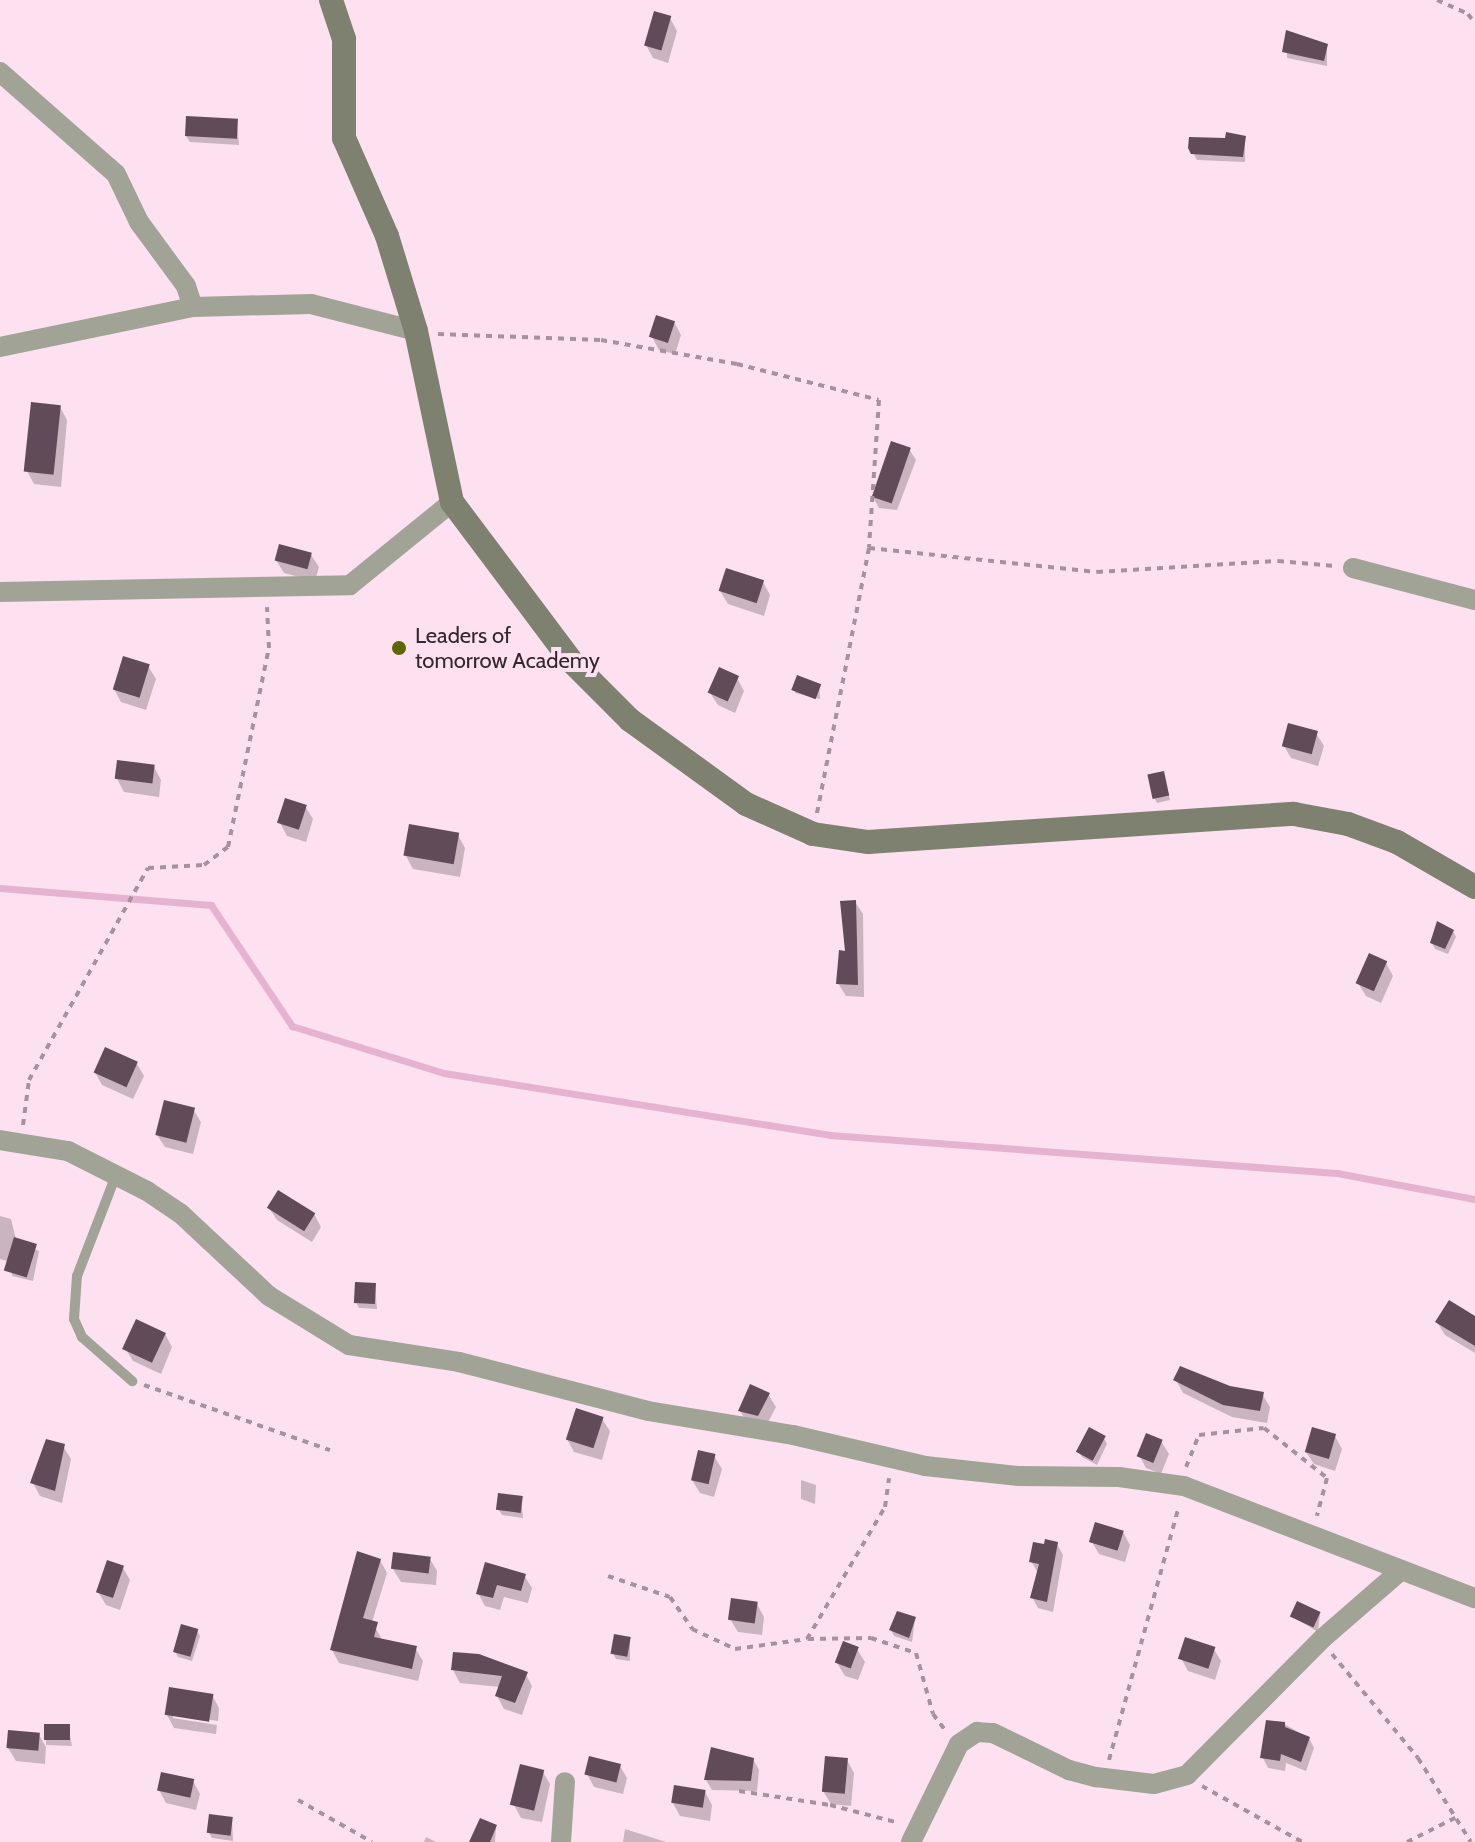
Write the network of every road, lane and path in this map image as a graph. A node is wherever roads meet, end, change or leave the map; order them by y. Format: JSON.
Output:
{"nodes":[{"id":1,"x":331,"y":0,"type":"edge"},
{"id":2,"x":1437,"y":0,"type":"edge"},
{"id":3,"x":1475,"y":23,"type":"edge"},
{"id":4,"x":0,"y":72,"type":"edge"},
{"id":5,"x":193,"y":307,"type":"junction"},
{"id":6,"x":416,"y":331,"type":"junction"},
{"id":7,"x":0,"y":347,"type":"edge"},
{"id":8,"x":452,"y":502,"type":"junction"},
{"id":9,"x":869,"y":548,"type":"junction"},
{"id":10,"x":1353,"y":568,"type":"joint"},
{"id":11,"x":266,"y":585,"type":"junction"},
{"id":12,"x":0,"y":592,"type":"edge"},
{"id":13,"x":1475,"y":600,"type":"edge"},
{"id":14,"x":813,"y":834,"type":"junction"},
{"id":15,"x":1475,"y":887,"type":"edge"},
{"id":16,"x":10,"y":1140,"type":"edge"},
{"id":17,"x":117,"y":1174,"type":"junction"},
{"id":18,"x":132,"y":1381,"type":"joint"},
{"id":19,"x":330,"y":1450,"type":"dead end"},
{"id":20,"x":892,"y":1456,"type":"junction"},
{"id":21,"x":1184,"y":1486,"type":"junction"},
{"id":22,"x":1312,"y":1537,"type":"junction"},
{"id":23,"x":1400,"y":1571,"type":"junction"},
{"id":24,"x":608,"y":1576,"type":"dead end"},
{"id":25,"x":1475,"y":1598,"type":"edge"},
{"id":26,"x":1323,"y":1638,"type":"junction"},
{"id":27,"x":807,"y":1639,"type":"junction"},
{"id":28,"x":959,"y":1744,"type":"junction"},
{"id":29,"x":1187,"y":1775,"type":"junction"},
{"id":30,"x":1096,"y":1777,"type":"junction"},
{"id":31,"x":565,"y":1782,"type":"dead end"},
{"id":32,"x":739,"y":1791,"type":"dead end"},
{"id":33,"x":298,"y":1800,"type":"dead end"},
{"id":34,"x":1456,"y":1818,"type":"junction"},
{"id":35,"x":914,"y":1835,"type":"edge"},
{"id":36,"x":372,"y":1842,"type":"edge"},
{"id":37,"x":561,"y":1842,"type":"edge"},
{"id":38,"x":1302,"y":1842,"type":"edge"},
{"id":39,"x":1407,"y":1842,"type":"edge"},
{"id":40,"x":1471,"y":1842,"type":"edge"}],
"edges":[{"from":1,"to":6,"type":"street"},
{"from":2,"to":3,"type":"path"},
{"from":4,"to":5,"type":"street"},
{"from":5,"to":6,"type":"street"},
{"from":5,"to":7,"type":"street"},
{"from":6,"to":8,"type":"street"},
{"from":6,"to":9,"type":"path"},
{"from":8,"to":11,"type":"street"},
{"from":8,"to":14,"type":"street"},
{"from":9,"to":10,"type":"path"},
{"from":9,"to":14,"type":"path"},
{"from":10,"to":13,"type":"street"},
{"from":11,"to":12,"type":"street"},
{"from":11,"to":16,"type":"path"},
{"from":14,"to":15,"type":"street"},
{"from":16,"to":17,"type":"street"},
{"from":17,"to":18,"type":"lane"},
{"from":17,"to":20,"type":"street"},
{"from":18,"to":19,"type":"path"},
{"from":20,"to":21,"type":"street"},
{"from":20,"to":27,"type":"path"},
{"from":21,"to":22,"type":"street"},
{"from":21,"to":22,"type":"path"},
{"from":21,"to":30,"type":"path"},
{"from":22,"to":23,"type":"street"},
{"from":23,"to":25,"type":"street"},
{"from":23,"to":26,"type":"street"},
{"from":24,"to":27,"type":"path"},
{"from":26,"to":29,"type":"street"},
{"from":26,"to":34,"type":"path"},
{"from":27,"to":28,"type":"path"},
{"from":28,"to":30,"type":"street"},
{"from":28,"to":35,"type":"street"},
{"from":29,"to":30,"type":"street"},
{"from":29,"to":38,"type":"path"},
{"from":31,"to":37,"type":"street"},
{"from":32,"to":35,"type":"path"},
{"from":33,"to":36,"type":"path"},
{"from":34,"to":39,"type":"path"},
{"from":34,"to":40,"type":"path"}]}
